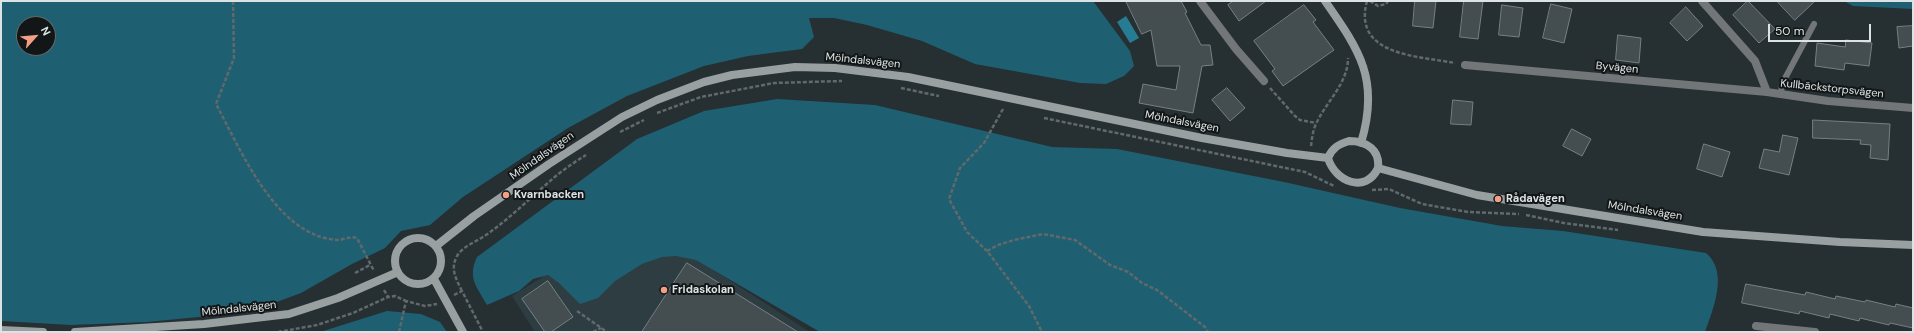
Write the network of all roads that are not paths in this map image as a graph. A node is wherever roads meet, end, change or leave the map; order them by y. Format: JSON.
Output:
{"nodes":[{"id":1,"x":1200,"y":1,"type":"edge"},
{"id":2,"x":1325,"y":1,"type":"edge"},
{"id":3,"x":1702,"y":1,"type":"edge"},
{"id":4,"x":1814,"y":24,"type":"dead end"},
{"id":5,"x":1464,"y":65,"type":"road end"},
{"id":6,"x":1264,"y":81,"type":"road end"},
{"id":7,"x":1767,"y":92,"type":"junction"},
{"id":8,"x":1781,"y":94,"type":"junction"},
{"id":9,"x":1913,"y":108,"type":"edge"},
{"id":10,"x":1362,"y":142,"type":"junction"},
{"id":11,"x":1328,"y":158,"type":"junction"},
{"id":12,"x":1378,"y":168,"type":"junction"},
{"id":13,"x":1913,"y":245,"type":"edge"},
{"id":14,"x":436,"y":246,"type":"junction"},
{"id":15,"x":398,"y":272,"type":"junction"},
{"id":16,"x":434,"y":279,"type":"junction"},
{"id":17,"x":1756,"y":326,"type":"dead end"},
{"id":18,"x":1,"y":330,"type":"edge"},
{"id":19,"x":43,"y":332,"type":"edge"},
{"id":20,"x":75,"y":332,"type":"edge"},
{"id":21,"x":463,"y":332,"type":"edge"},
{"id":22,"x":1815,"y":332,"type":"edge"}],
"edges":[{"from":1,"to":6,"type":"street"},
{"from":2,"to":10,"type":"street"},
{"from":3,"to":7,"type":"street","name":"Kullbäckstorpsvägen"},
{"from":4,"to":8,"type":"lane"},
{"from":5,"to":7,"type":"street","name":"Byvägen"},
{"from":7,"to":8,"type":"street","name":"Kullbäckstorpsvägen"},
{"from":8,"to":9,"type":"street","name":"Kullbäckstorpsvägen"},
{"from":10,"to":11,"type":"street"},
{"from":10,"to":12,"type":"street"},
{"from":11,"to":12,"type":"street"},
{"from":11,"to":14,"type":"street","name":"Mölndalsvägen"},
{"from":12,"to":13,"type":"street","name":"Mölndalsvägen"},
{"from":14,"to":15,"type":"street"},
{"from":14,"to":16,"type":"street"},
{"from":15,"to":16,"type":"street"},
{"from":15,"to":20,"type":"street","name":"Mölndalsvägen"},
{"from":16,"to":21,"type":"street"},
{"from":17,"to":22,"type":"street"},
{"from":18,"to":19,"type":"street"}]}
